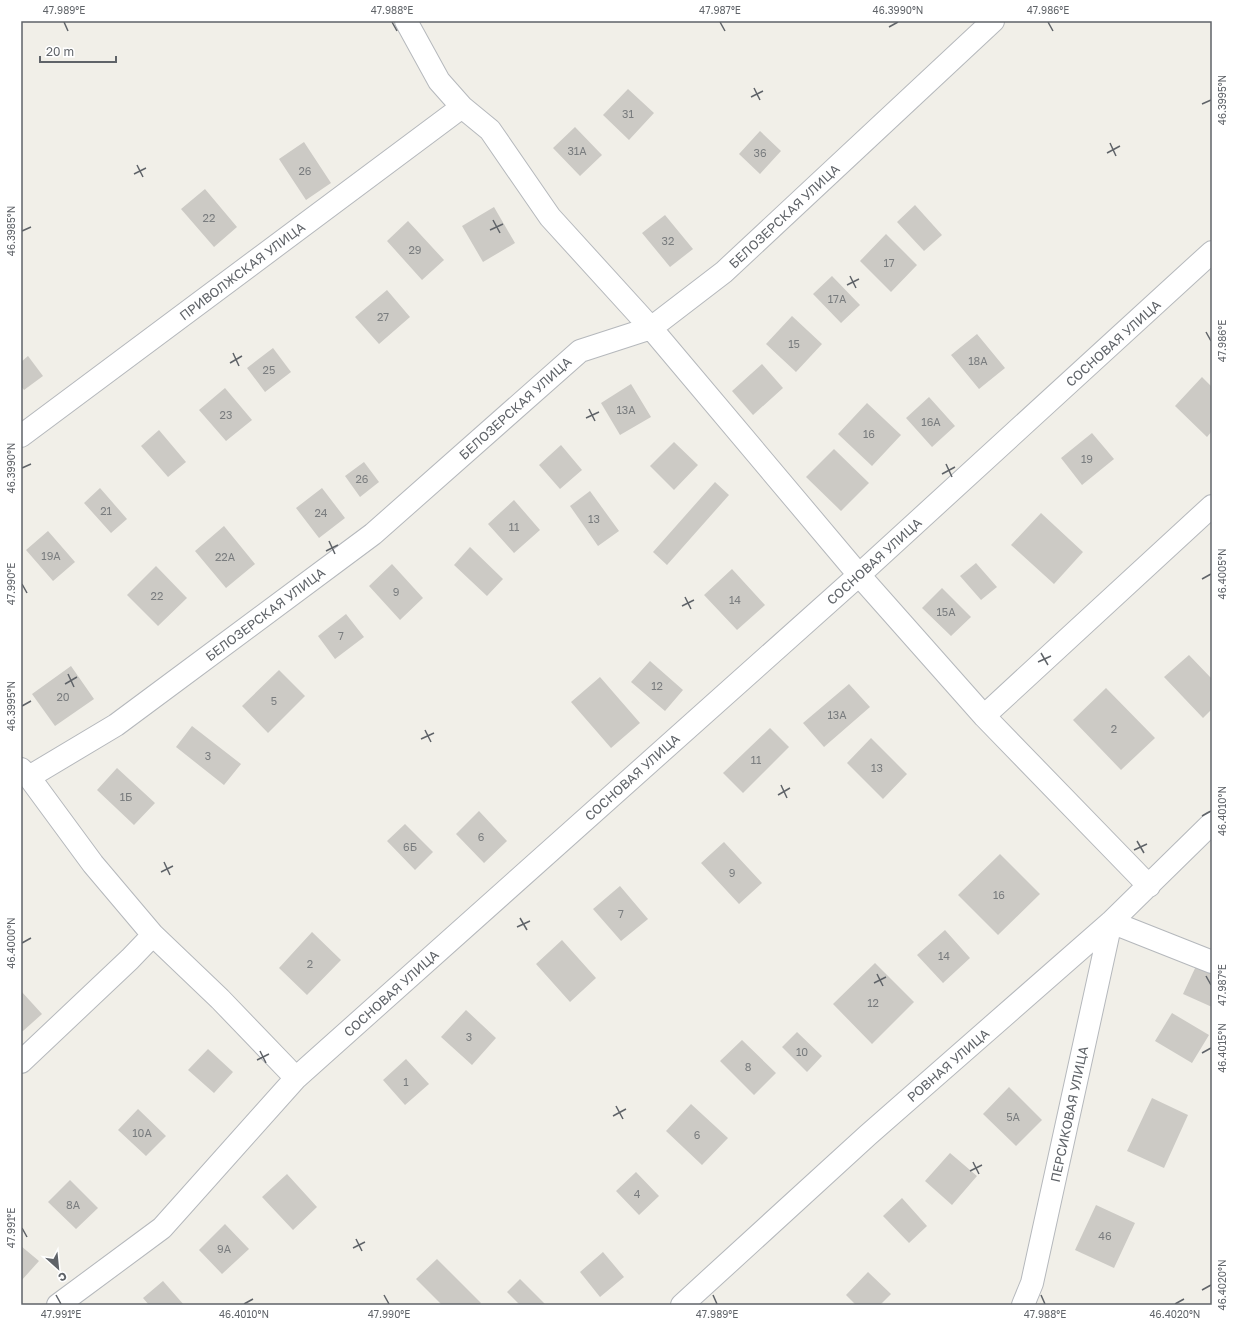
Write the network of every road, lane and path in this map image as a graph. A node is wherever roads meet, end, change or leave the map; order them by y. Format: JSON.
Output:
{"nodes":[{"id":1,"x":406,"y":21,"type":"edge"},
{"id":2,"x":993,"y":21,"type":"edge"},
{"id":3,"x":462,"y":107,"type":"junction"},
{"id":4,"x":1212,"y":252,"type":"edge"},
{"id":5,"x":651,"y":328,"type":"junction"},
{"id":6,"x":21,"y":436,"type":"edge"},
{"id":7,"x":1212,"y":506,"type":"edge"},
{"id":8,"x":859,"y":575,"type":"junction"},
{"id":9,"x":984,"y":716,"type":"junction"},
{"id":10,"x":25,"y":773,"type":"edge"},
{"id":11,"x":1212,"y":823,"type":"edge"},
{"id":12,"x":1149,"y":886,"type":"junction"},
{"id":13,"x":1111,"y":922,"type":"junction"},
{"id":14,"x":153,"y":935,"type":"junction"},
{"id":15,"x":1212,"y":962,"type":"edge"},
{"id":16,"x":21,"y":1062,"type":"edge"},
{"id":17,"x":296,"y":1078,"type":"junction"},
{"id":18,"x":58,"y":1305,"type":"edge"},
{"id":19,"x":682,"y":1305,"type":"edge"},
{"id":20,"x":1024,"y":1305,"type":"edge"}],
"edges":[{"from":1,"to":3,"type":"street"},
{"from":2,"to":5,"type":"street","name":"БЕЛОЗЕРСКАЯ УЛИЦА"},
{"from":3,"to":5,"type":"street"},
{"from":3,"to":6,"type":"street","name":"ПРИВОЛЖСКАЯ УЛИЦА"},
{"from":4,"to":8,"type":"street","name":"СОСНОВАЯ УЛИЦА"},
{"from":5,"to":8,"type":"street"},
{"from":5,"to":10,"type":"street","name":"БЕЛОЗЕРСКАЯ УЛИЦА"},
{"from":7,"to":9,"type":"street"},
{"from":8,"to":9,"type":"street"},
{"from":8,"to":17,"type":"street","name":"СОСНОВАЯ УЛИЦА"},
{"from":9,"to":12,"type":"street"},
{"from":10,"to":14,"type":"street"},
{"from":11,"to":12,"type":"street","name":"РОВНАЯ УЛИЦА"},
{"from":12,"to":13,"type":"street","name":"РОВНАЯ УЛИЦА"},
{"from":13,"to":15,"type":"street"},
{"from":13,"to":19,"type":"street","name":"РОВНАЯ УЛИЦА"},
{"from":13,"to":20,"type":"street","name":"ПЕРСИКОВАЯ УЛИЦА"},
{"from":14,"to":16,"type":"street"},
{"from":14,"to":17,"type":"street"},
{"from":17,"to":18,"type":"street","name":"СОСНОВАЯ УЛИЦА"}]}
